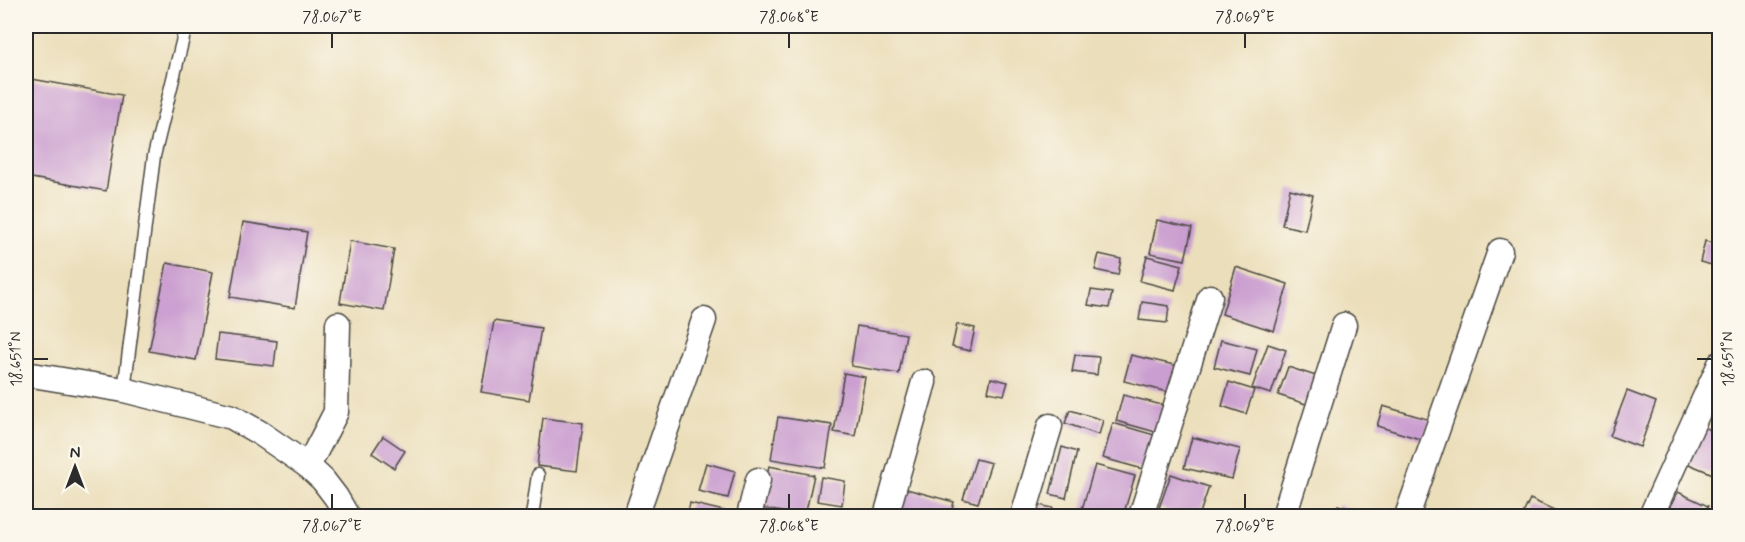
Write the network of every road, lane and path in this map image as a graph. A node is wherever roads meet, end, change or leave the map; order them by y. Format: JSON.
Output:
{"nodes":[{"id":1,"x":186,"y":26,"type":"edge"},
{"id":2,"x":1500,"y":251,"type":"dead end"},
{"id":3,"x":1210,"y":297,"type":"dead end"},
{"id":4,"x":704,"y":320,"type":"dead end"},
{"id":5,"x":338,"y":324,"type":"dead end"},
{"id":6,"x":1344,"y":325,"type":"dead end"},
{"id":7,"x":1719,"y":364,"type":"edge"},
{"id":8,"x":26,"y":374,"type":"edge"},
{"id":9,"x":924,"y":382,"type":"dead end"},
{"id":10,"x":124,"y":390,"type":"junction"},
{"id":11,"x":1050,"y":426,"type":"dead end"},
{"id":12,"x":308,"y":466,"type":"junction"},
{"id":13,"x":538,"y":475,"type":"dead end"},
{"id":14,"x":758,"y":480,"type":"dead end"},
{"id":15,"x":347,"y":516,"type":"edge"},
{"id":16,"x":532,"y":516,"type":"edge"},
{"id":17,"x":636,"y":516,"type":"edge"},
{"id":18,"x":749,"y":516,"type":"edge"},
{"id":19,"x":886,"y":516,"type":"edge"},
{"id":20,"x":1023,"y":516,"type":"edge"},
{"id":21,"x":1141,"y":516,"type":"edge"},
{"id":22,"x":1284,"y":516,"type":"edge"},
{"id":23,"x":1407,"y":516,"type":"edge"},
{"id":24,"x":1651,"y":516,"type":"edge"}],
"edges":[{"from":1,"to":10,"type":"lane"},
{"from":2,"to":23,"type":"street"},
{"from":3,"to":21,"type":"street"},
{"from":4,"to":17,"type":"street"},
{"from":5,"to":12,"type":"street"},
{"from":6,"to":22,"type":"street"},
{"from":7,"to":24,"type":"street"},
{"from":8,"to":10,"type":"street"},
{"from":9,"to":19,"type":"street"},
{"from":10,"to":12,"type":"street"},
{"from":11,"to":20,"type":"street"},
{"from":12,"to":15,"type":"street"},
{"from":13,"to":16,"type":"lane"},
{"from":14,"to":18,"type":"street"}]}
